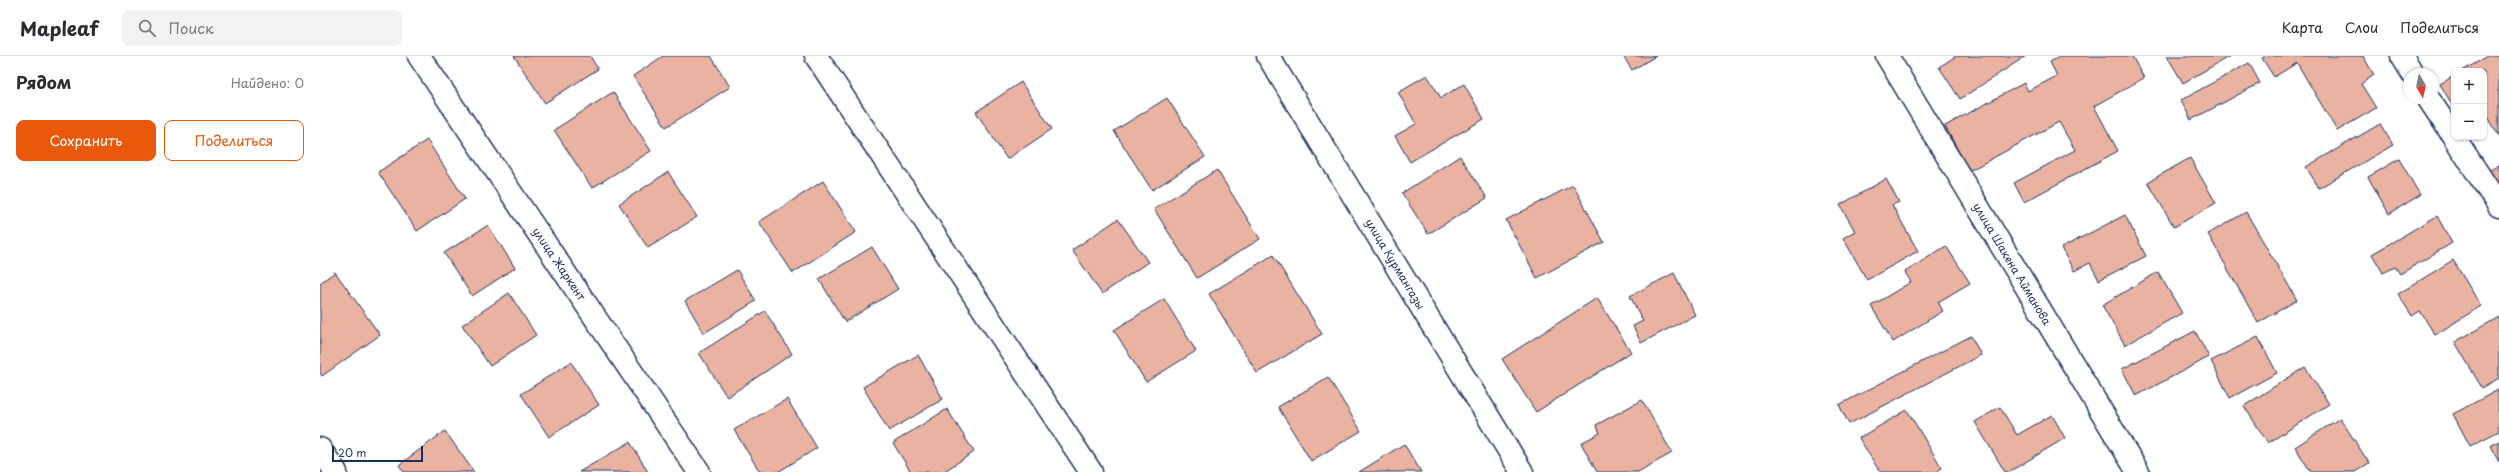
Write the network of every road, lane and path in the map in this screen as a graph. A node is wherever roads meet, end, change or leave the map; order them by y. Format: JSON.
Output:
{"nodes":[{"id":1,"x":419,"y":56,"type":"edge"},
{"id":2,"x":816,"y":56,"type":"edge"},
{"id":3,"x":1268,"y":56,"type":"edge"},
{"id":4,"x":1887,"y":56,"type":"edge"},
{"id":5,"x":2402,"y":56,"type":"edge"},
{"id":6,"x":2409,"y":68,"type":"edge"},
{"id":7,"x":2432,"y":104,"type":"edge"},
{"id":8,"x":2451,"y":132,"type":"edge"},
{"id":9,"x":2456,"y":140,"type":"edge"},
{"id":10,"x":2499,"y":206,"type":"edge"},
{"id":11,"x":320,"y":449,"type":"edge"},
{"id":12,"x":336,"y":472,"type":"edge"},
{"id":13,"x":699,"y":472,"type":"edge"},
{"id":14,"x":1090,"y":472,"type":"edge"},
{"id":15,"x":1522,"y":472,"type":"edge"},
{"id":16,"x":2138,"y":472,"type":"edge"}],
"edges":[{"from":1,"to":13,"type":"street","name":"улица Жаркент"},
{"from":2,"to":14,"type":"street"},
{"from":3,"to":15,"type":"street","name":"улица Курмангазы"},
{"from":4,"to":16,"type":"street","name":"улица Шакена Айманова"},
{"from":5,"to":6,"type":"street"},
{"from":7,"to":8,"type":"street"},
{"from":9,"to":10,"type":"street"},
{"from":11,"to":12,"type":"street"}]}
